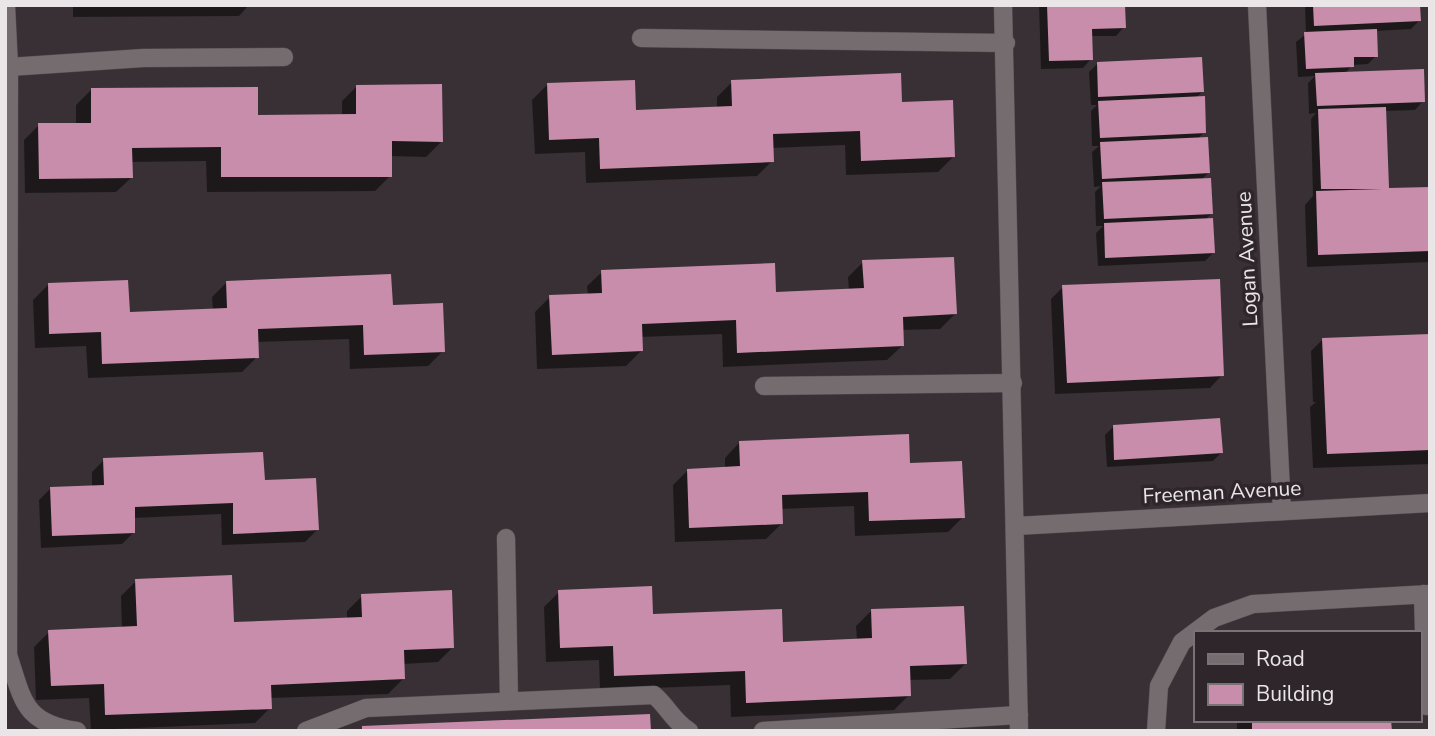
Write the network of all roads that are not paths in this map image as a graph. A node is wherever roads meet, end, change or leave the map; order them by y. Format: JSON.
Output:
{"nodes":[{"id":1,"x":6,"y":5,"type":"edge"},
{"id":2,"x":1003,"y":5,"type":"edge"},
{"id":3,"x":1257,"y":5,"type":"edge"},
{"id":4,"x":641,"y":38,"type":"dead end"},
{"id":5,"x":1006,"y":43,"type":"junction"},
{"id":6,"x":284,"y":57,"type":"dead end"},
{"id":7,"x":9,"y":67,"type":"junction"},
{"id":8,"x":1013,"y":383,"type":"junction"},
{"id":9,"x":764,"y":386,"type":"dead end"},
{"id":10,"x":1430,"y":503,"type":"edge"},
{"id":11,"x":1282,"y":511,"type":"junction"},
{"id":12,"x":1016,"y":526,"type":"junction"},
{"id":13,"x":506,"y":538,"type":"dead end"},
{"id":14,"x":1426,"y":594,"type":"edge"},
{"id":15,"x":1197,"y":631,"type":"edge"},
{"id":16,"x":1194,"y":633,"type":"edge"},
{"id":17,"x":509,"y":701,"type":"junction"},
{"id":18,"x":1430,"y":705,"type":"edge"},
{"id":19,"x":1019,"y":723,"type":"edge"},
{"id":20,"x":77,"y":731,"type":"edge"},
{"id":21,"x":306,"y":731,"type":"edge"},
{"id":22,"x":689,"y":731,"type":"edge"},
{"id":23,"x":764,"y":731,"type":"edge"},
{"id":24,"x":1156,"y":731,"type":"edge"}],
"edges":[{"from":1,"to":7,"type":"street"},
{"from":2,"to":5,"type":"street"},
{"from":3,"to":11,"type":"street","name":"Logan Avenue"},
{"from":4,"to":5,"type":"street"},
{"from":5,"to":8,"type":"street"},
{"from":6,"to":7,"type":"street"},
{"from":7,"to":20,"type":"street"},
{"from":8,"to":9,"type":"street"},
{"from":8,"to":12,"type":"street"},
{"from":10,"to":11,"type":"street","name":"Freeman Avenue"},
{"from":11,"to":12,"type":"street","name":"Freeman Avenue"},
{"from":12,"to":19,"type":"street"},
{"from":13,"to":17,"type":"street"},
{"from":14,"to":15,"type":"street"},
{"from":14,"to":18,"type":"street"},
{"from":16,"to":24,"type":"street"},
{"from":17,"to":21,"type":"street"},
{"from":17,"to":22,"type":"street"},
{"from":19,"to":23,"type":"street"}]}
